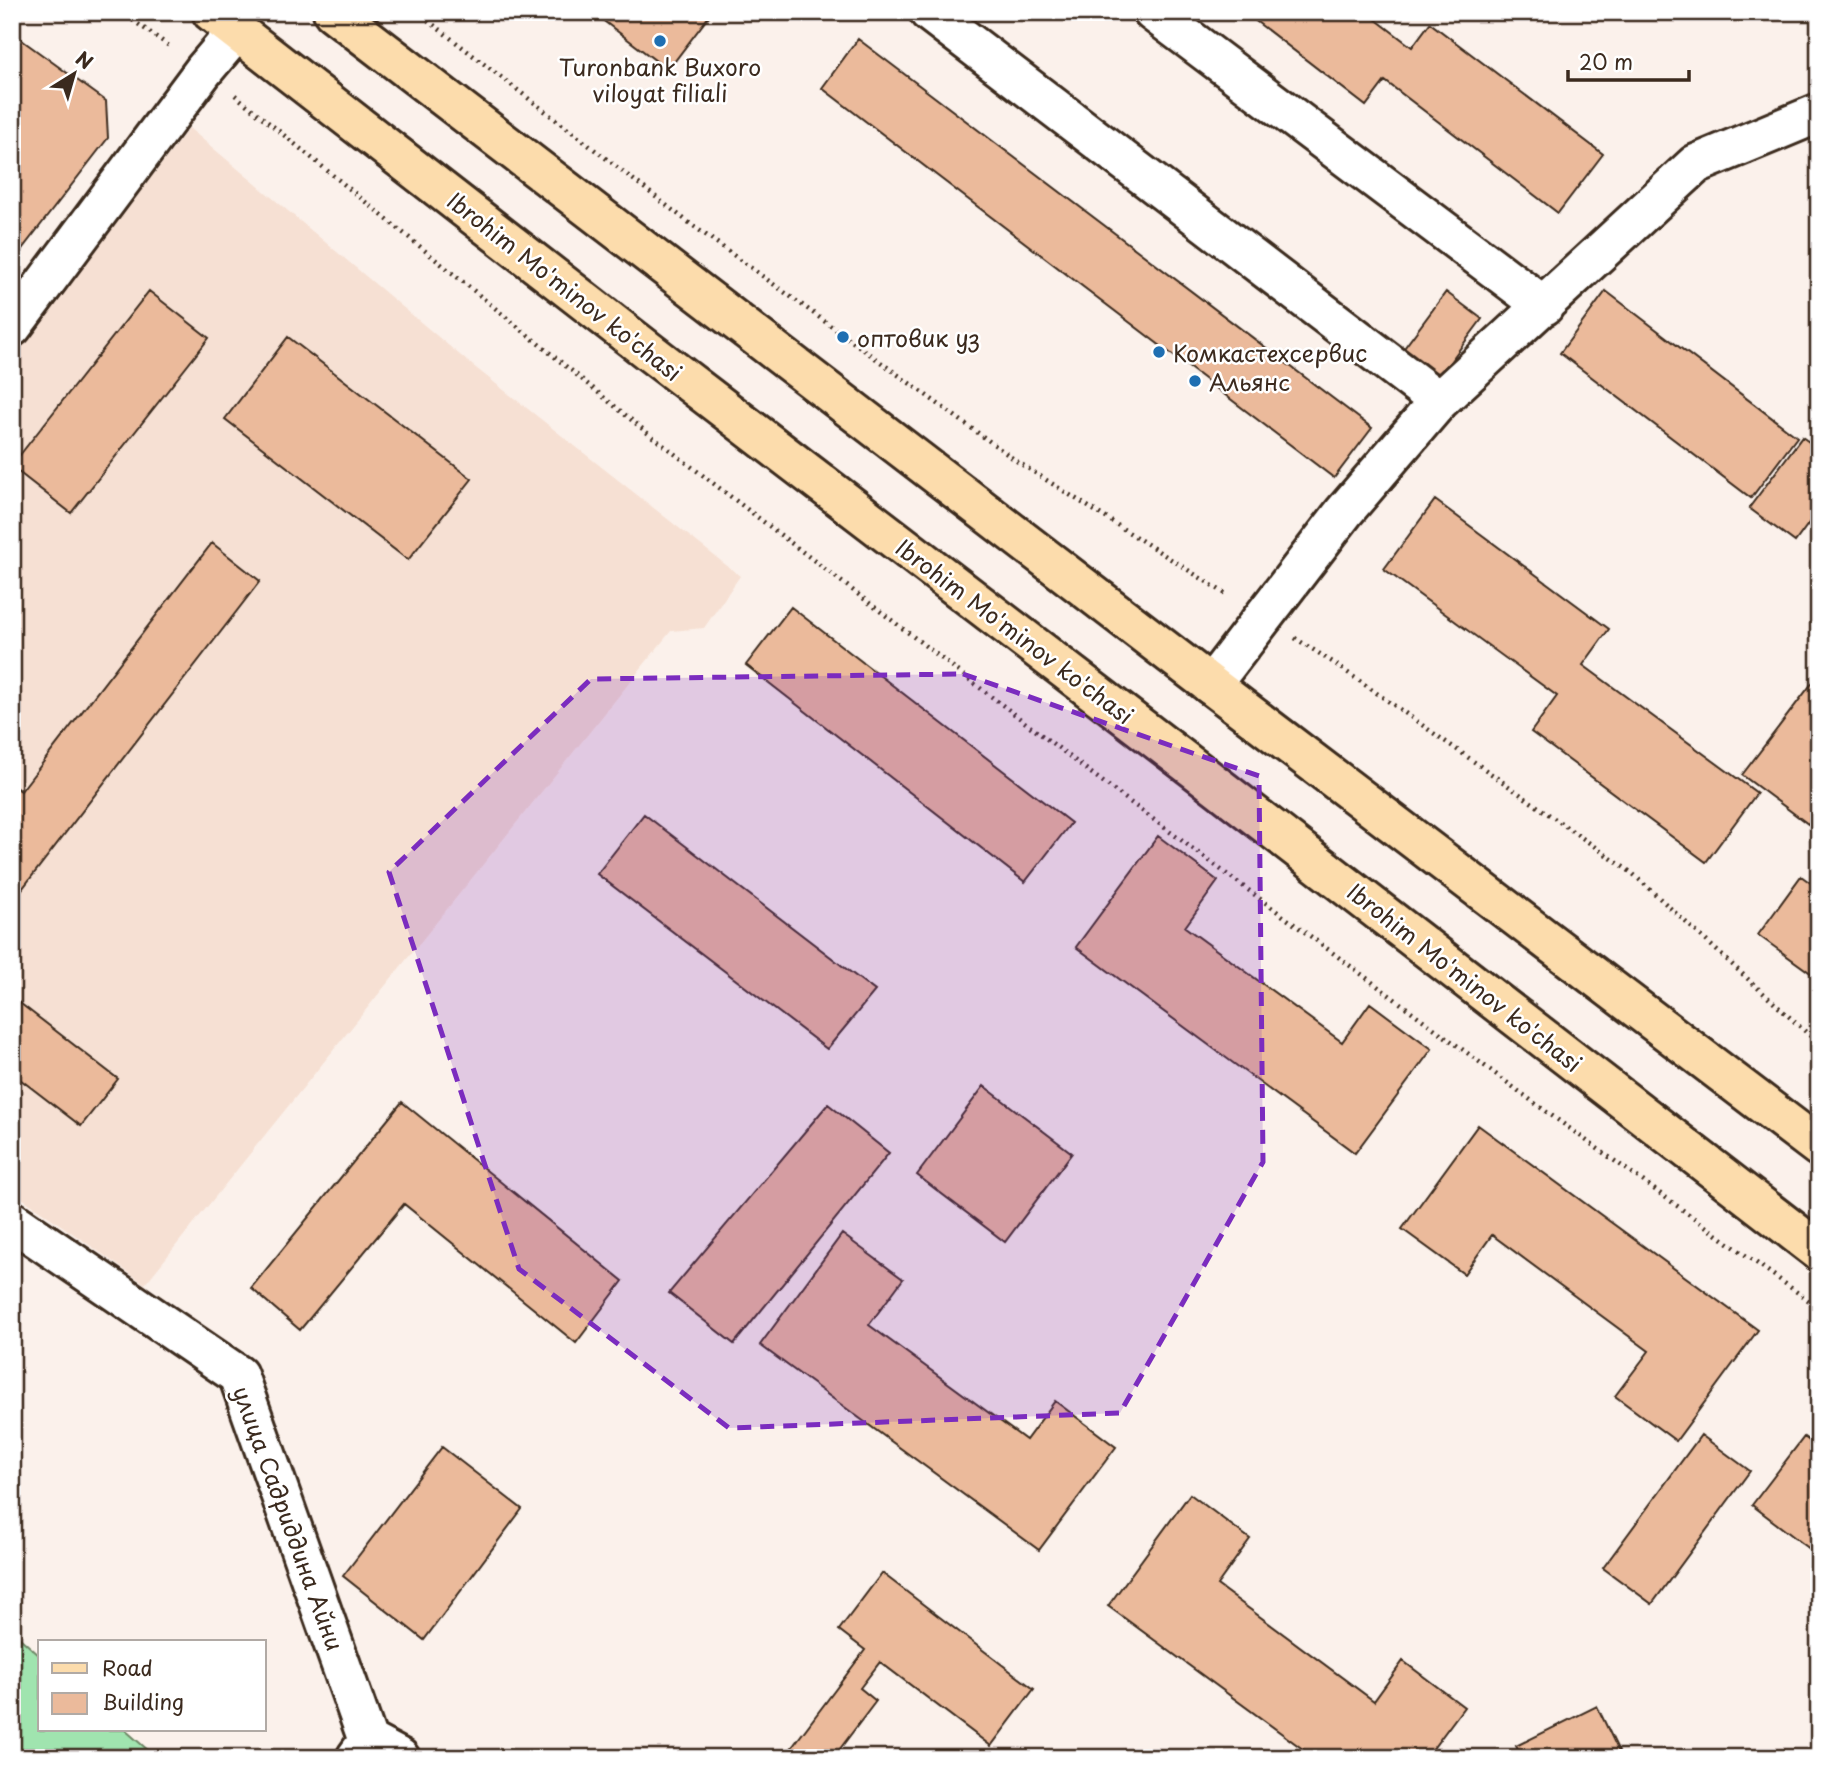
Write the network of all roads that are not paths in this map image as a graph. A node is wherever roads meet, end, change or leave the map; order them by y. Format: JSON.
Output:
{"nodes":[{"id":1,"x":929,"y":12,"type":"edge"},
{"id":2,"x":1153,"y":12,"type":"edge"},
{"id":3,"x":339,"y":14,"type":"edge"},
{"id":4,"x":224,"y":22,"type":"edge"},
{"id":5,"x":1819,"y":113,"type":"edge"},
{"id":6,"x":1544,"y":306,"type":"junction"},
{"id":7,"x":12,"y":327,"type":"edge"},
{"id":8,"x":1439,"y":401,"type":"junction"},
{"id":9,"x":1211,"y":685,"type":"junction"},
{"id":10,"x":1819,"y":1147,"type":"edge"},
{"id":11,"x":12,"y":1221,"type":"edge"},
{"id":12,"x":1819,"y":1251,"type":"edge"},
{"id":13,"x":375,"y":1752,"type":"edge"}],
"edges":[{"from":1,"to":8,"type":"street"},
{"from":2,"to":6,"type":"street"},
{"from":3,"to":9,"type":"main road"},
{"from":4,"to":7,"type":"street"},
{"from":4,"to":12,"type":"main road","name":"Ibrohim Mo'minov ko'chasi"},
{"from":5,"to":6,"type":"street"},
{"from":6,"to":8,"type":"street"},
{"from":8,"to":9,"type":"street"},
{"from":9,"to":10,"type":"main road"},
{"from":11,"to":13,"type":"street","name":"улица Садриддина Айни"}]}
